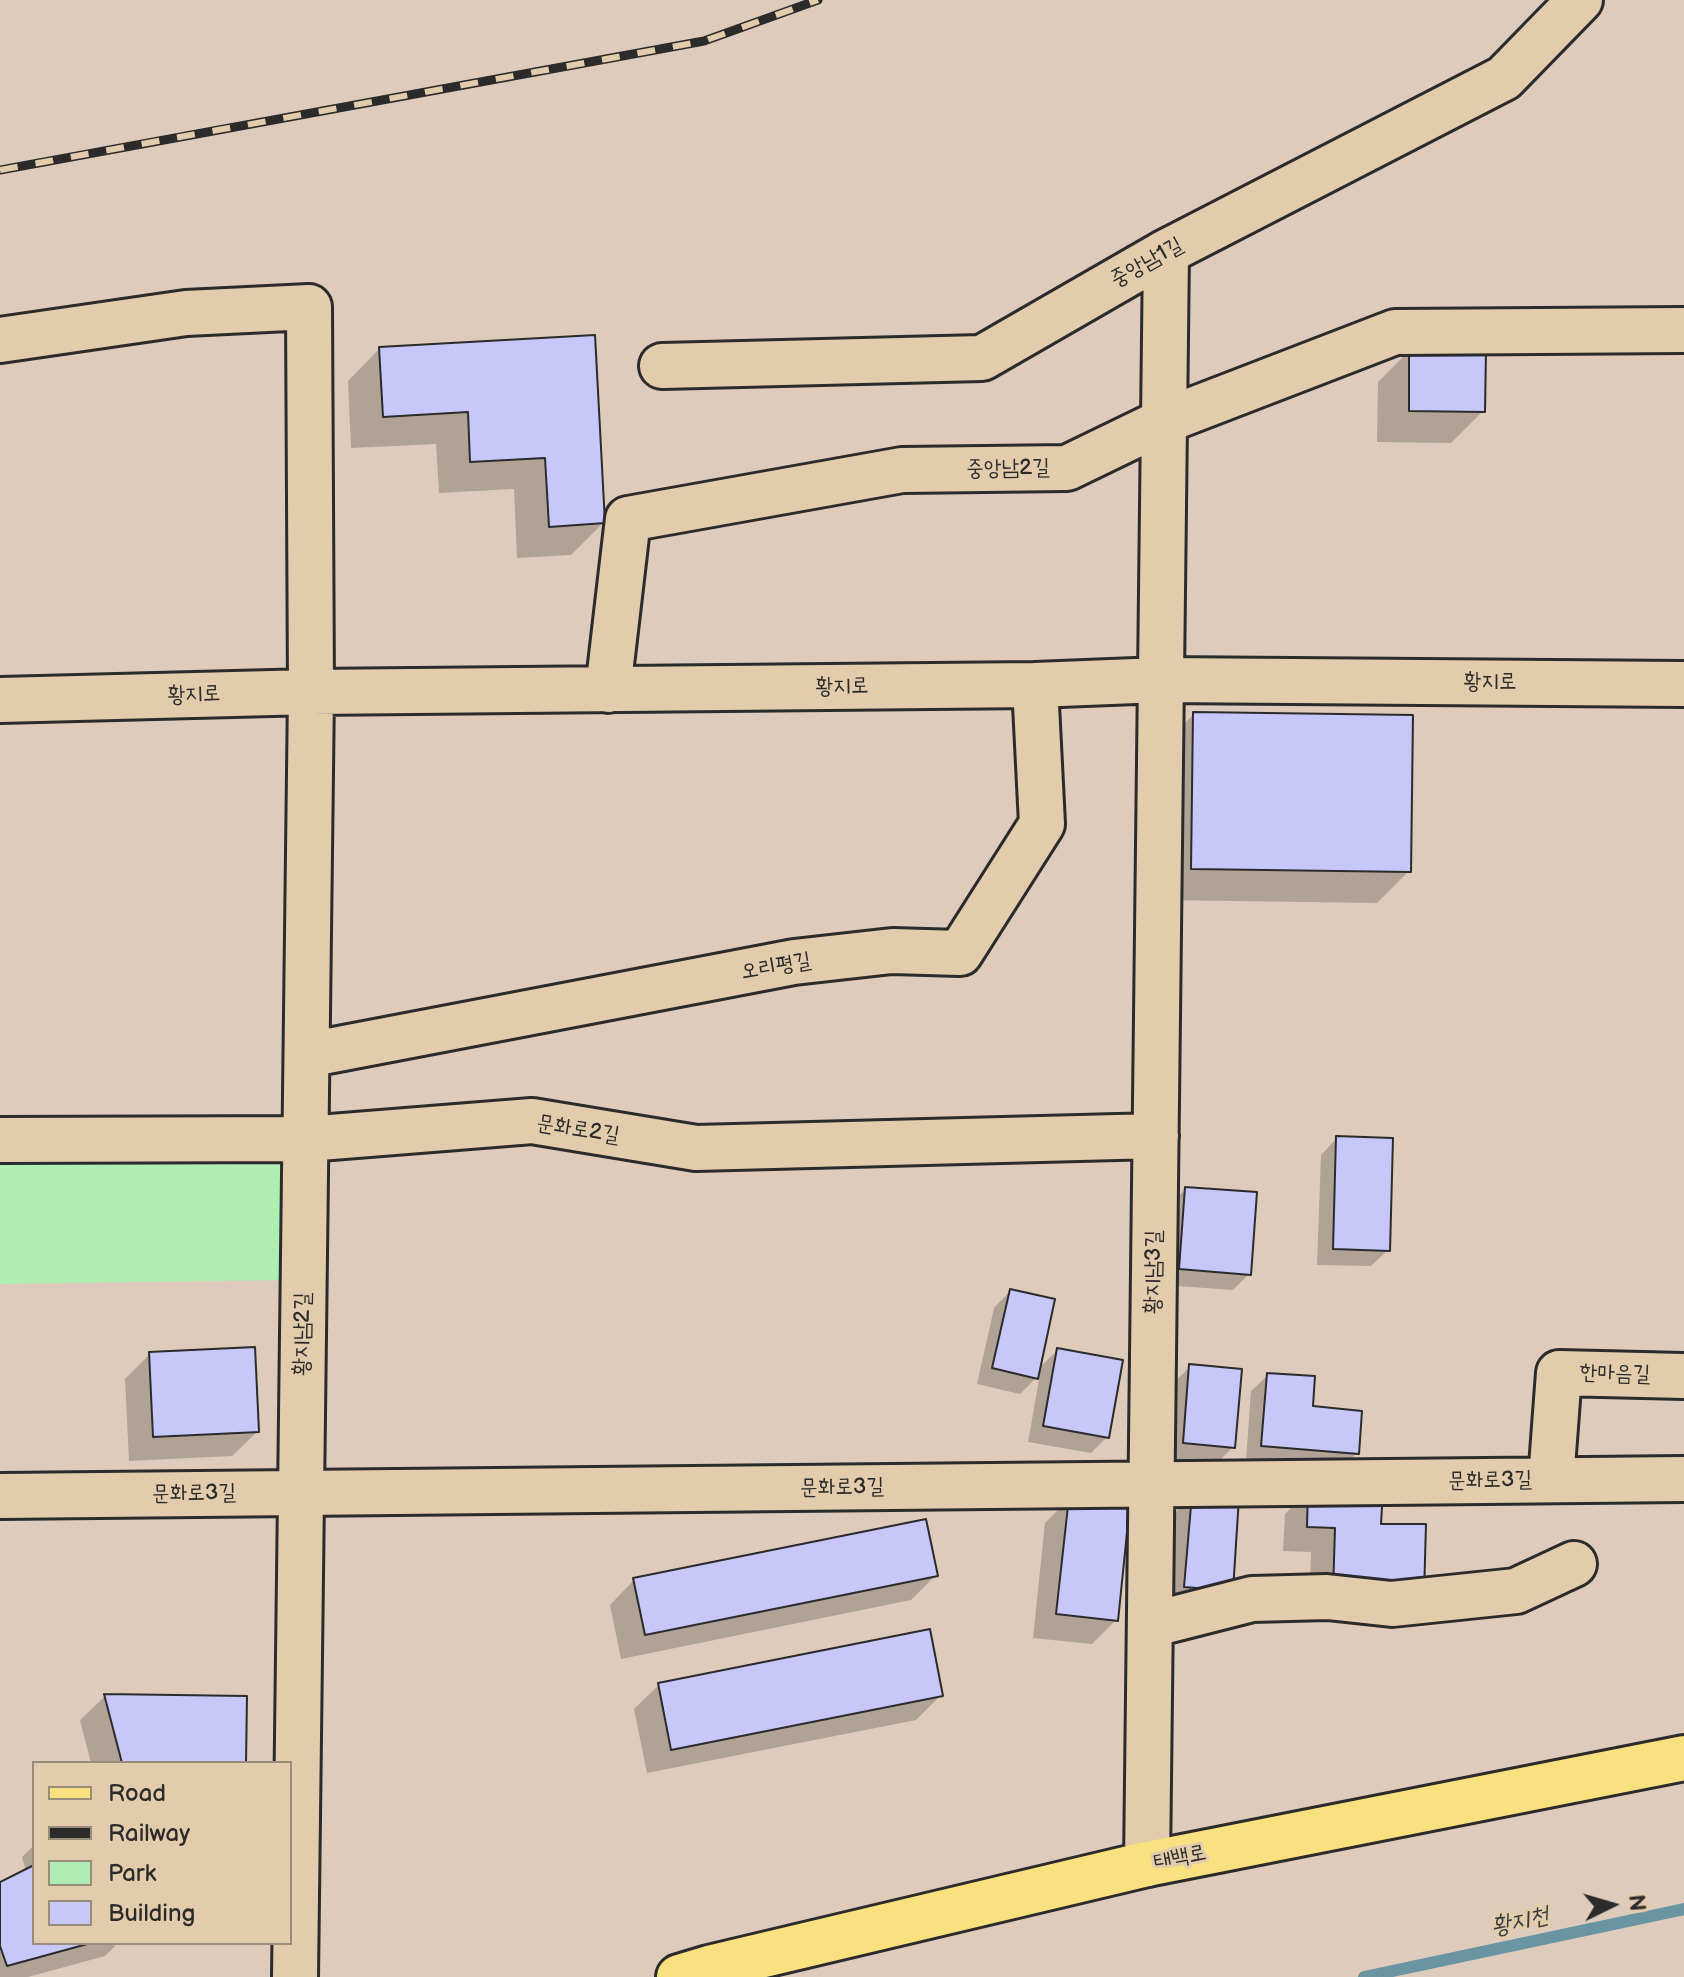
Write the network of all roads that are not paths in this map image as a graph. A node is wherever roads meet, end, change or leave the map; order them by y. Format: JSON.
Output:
{"nodes":[{"id":1,"x":1580,"y":0,"type":"edge"},
{"id":2,"x":1166,"y":252,"type":"junction"},
{"id":3,"x":1684,"y":330,"type":"edge"},
{"id":4,"x":0,"y":340,"type":"edge"},
{"id":5,"x":662,"y":366,"type":"dead end"},
{"id":6,"x":1164,"y":421,"type":"junction"},
{"id":7,"x":1161,"y":680,"type":"junction"},
{"id":8,"x":1684,"y":684,"type":"edge"},
{"id":9,"x":1035,"y":685,"type":"junction"},
{"id":10,"x":608,"y":690,"type":"junction"},
{"id":11,"x":311,"y":692,"type":"junction"},
{"id":12,"x":0,"y":700,"type":"edge"},
{"id":13,"x":307,"y":1055,"type":"junction"},
{"id":14,"x":1156,"y":1136,"type":"junction"},
{"id":15,"x":306,"y":1139,"type":"junction"},
{"id":16,"x":0,"y":1140,"type":"edge"},
{"id":17,"x":1684,"y":1376,"type":"edge"},
{"id":18,"x":1684,"y":1479,"type":"edge"},
{"id":19,"x":1551,"y":1480,"type":"junction"},
{"id":20,"x":1152,"y":1484,"type":"junction"},
{"id":21,"x":301,"y":1493,"type":"junction"},
{"id":22,"x":0,"y":1496,"type":"edge"},
{"id":23,"x":1574,"y":1564,"type":"dead end"},
{"id":24,"x":1150,"y":1625,"type":"junction"},
{"id":25,"x":1684,"y":1758,"type":"edge"},
{"id":26,"x":1147,"y":1864,"type":"junction"},
{"id":27,"x":295,"y":1977,"type":"edge"},
{"id":28,"x":679,"y":1977,"type":"edge"}],
"edges":[{"from":1,"to":2,"type":"street","name":"중앙남1길"},
{"from":2,"to":5,"type":"street","name":"중앙남1길"},
{"from":2,"to":6,"type":"street","name":"황지남3길"},
{"from":3,"to":6,"type":"street","name":"중앙남2길"},
{"from":4,"to":11,"type":"street","name":"황지남2길"},
{"from":6,"to":7,"type":"street","name":"황지남3길"},
{"from":6,"to":10,"type":"street","name":"중앙남2길"},
{"from":7,"to":8,"type":"street","name":"황지로"},
{"from":7,"to":9,"type":"street","name":"황지로"},
{"from":7,"to":14,"type":"street","name":"황지남3길"},
{"from":9,"to":10,"type":"street","name":"황지로"},
{"from":9,"to":13,"type":"street","name":"오리평길"},
{"from":10,"to":11,"type":"street","name":"황지로"},
{"from":11,"to":12,"type":"street","name":"황지로"},
{"from":11,"to":13,"type":"street","name":"황지남2길"},
{"from":13,"to":15,"type":"street","name":"황지남2길"},
{"from":14,"to":15,"type":"street","name":"문화로2길"},
{"from":14,"to":20,"type":"street","name":"황지남3길"},
{"from":15,"to":16,"type":"street","name":"문화로2길"},
{"from":15,"to":21,"type":"street","name":"황지남2길"},
{"from":17,"to":19,"type":"street","name":"한마음길"},
{"from":18,"to":19,"type":"street","name":"문화로3길"},
{"from":19,"to":20,"type":"street","name":"문화로3길"},
{"from":20,"to":21,"type":"street","name":"문화로3길"},
{"from":20,"to":24,"type":"street","name":"황지남3길"},
{"from":21,"to":22,"type":"street","name":"문화로3길"},
{"from":21,"to":27,"type":"street","name":"황지남2길"},
{"from":23,"to":24,"type":"street"},
{"from":24,"to":26,"type":"street","name":"황지남3길"},
{"from":25,"to":26,"type":"main road","name":"태백로"},
{"from":26,"to":28,"type":"main road","name":"태백로"}]}
